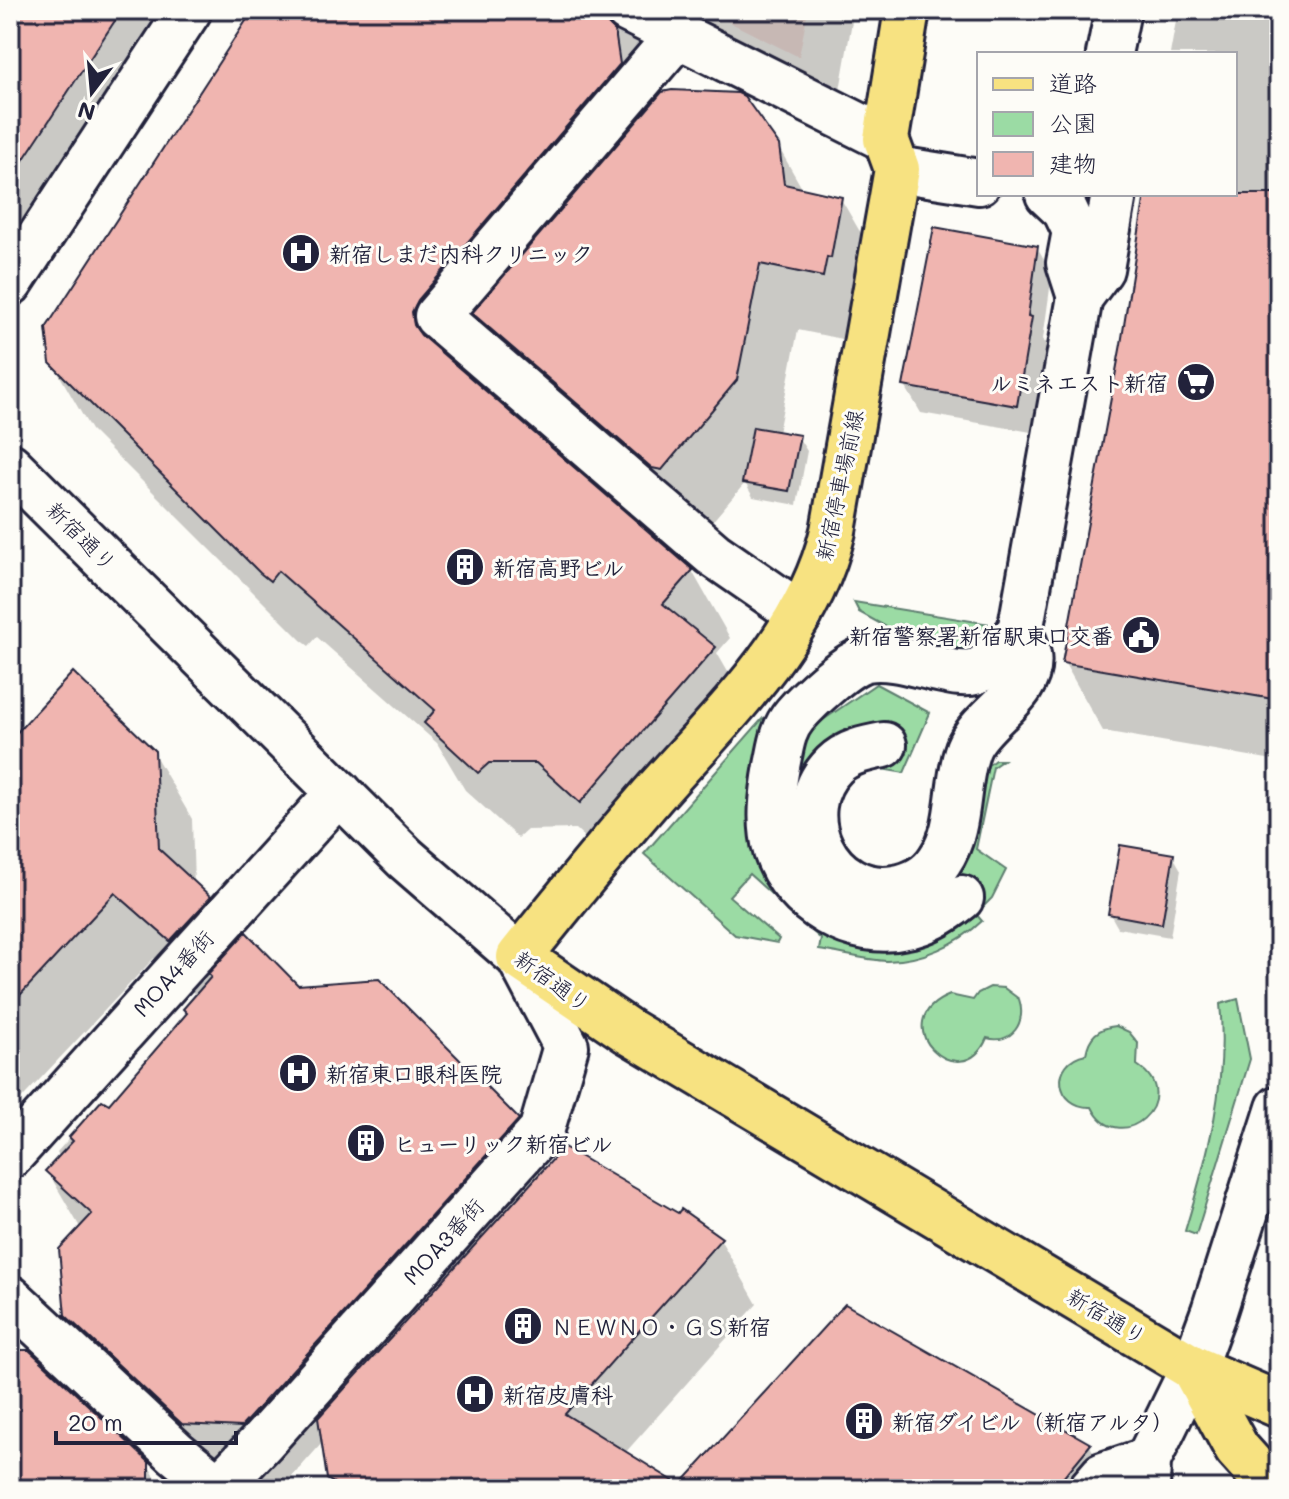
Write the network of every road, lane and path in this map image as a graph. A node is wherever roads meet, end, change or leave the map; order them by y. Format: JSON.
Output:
{"nodes":[{"id":1,"x":189,"y":10,"type":"edge"},
{"id":2,"x":628,"y":10,"type":"edge"},
{"id":3,"x":907,"y":10,"type":"edge"},
{"id":4,"x":678,"y":35,"type":"junction"},
{"id":5,"x":892,"y":154,"type":"junction"},
{"id":6,"x":977,"y":181,"type":"edge"},
{"id":7,"x":1051,"y":196,"type":"edge"},
{"id":8,"x":1114,"y":196,"type":"edge"},
{"id":9,"x":10,"y":283,"type":"edge"},
{"id":10,"x":1080,"y":297,"type":"junction"},
{"id":11,"x":10,"y":466,"type":"edge"},
{"id":12,"x":800,"y":614,"type":"junction"},
{"id":13,"x":1020,"y":632,"type":"junction"},
{"id":14,"x":884,"y":745,"type":"dead end"},
{"id":15,"x":339,"y":792,"type":"junction"},
{"id":16,"x":961,"y":898,"type":"dead end"},
{"id":17,"x":519,"y":957,"type":"junction"},
{"id":18,"x":1279,"y":1108,"type":"edge"},
{"id":19,"x":10,"y":1156,"type":"edge"},
{"id":20,"x":10,"y":1298,"type":"edge"},
{"id":21,"x":1193,"y":1368,"type":"junction"},
{"id":22,"x":1279,"y":1405,"type":"edge"},
{"id":23,"x":1147,"y":1474,"type":"edge"},
{"id":24,"x":218,"y":1489,"type":"edge"},
{"id":25,"x":1091,"y":1489,"type":"edge"},
{"id":26,"x":1273,"y":1489,"type":"edge"}],
"edges":[{"from":1,"to":9,"type":"street"},
{"from":2,"to":4,"type":"street"},
{"from":3,"to":5,"type":"main road","name":"新宿停車場前線"},
{"from":4,"to":5,"type":"street"},
{"from":4,"to":12,"type":"street"},
{"from":5,"to":6,"type":"street"},
{"from":5,"to":12,"type":"main road","name":"新宿停車場前線"},
{"from":7,"to":10,"type":"street"},
{"from":8,"to":10,"type":"street"},
{"from":10,"to":13,"type":"street"},
{"from":11,"to":15,"type":"street","name":"新宿通り"},
{"from":12,"to":17,"type":"main road","name":"新宿停車場前線"},
{"from":13,"to":14,"type":"street"},
{"from":13,"to":16,"type":"street"},
{"from":15,"to":17,"type":"street","name":"新宿通り"},
{"from":15,"to":19,"type":"street","name":"MOA4番街"},
{"from":17,"to":21,"type":"main road","name":"新宿通り"},
{"from":17,"to":24,"type":"street","name":"MOA3番街"},
{"from":18,"to":21,"type":"street"},
{"from":20,"to":24,"type":"street"},
{"from":21,"to":22,"type":"main road","name":"新宿通り"},
{"from":21,"to":23,"type":"street"},
{"from":21,"to":26,"type":"main road"},
{"from":23,"to":25,"type":"street"}]}
